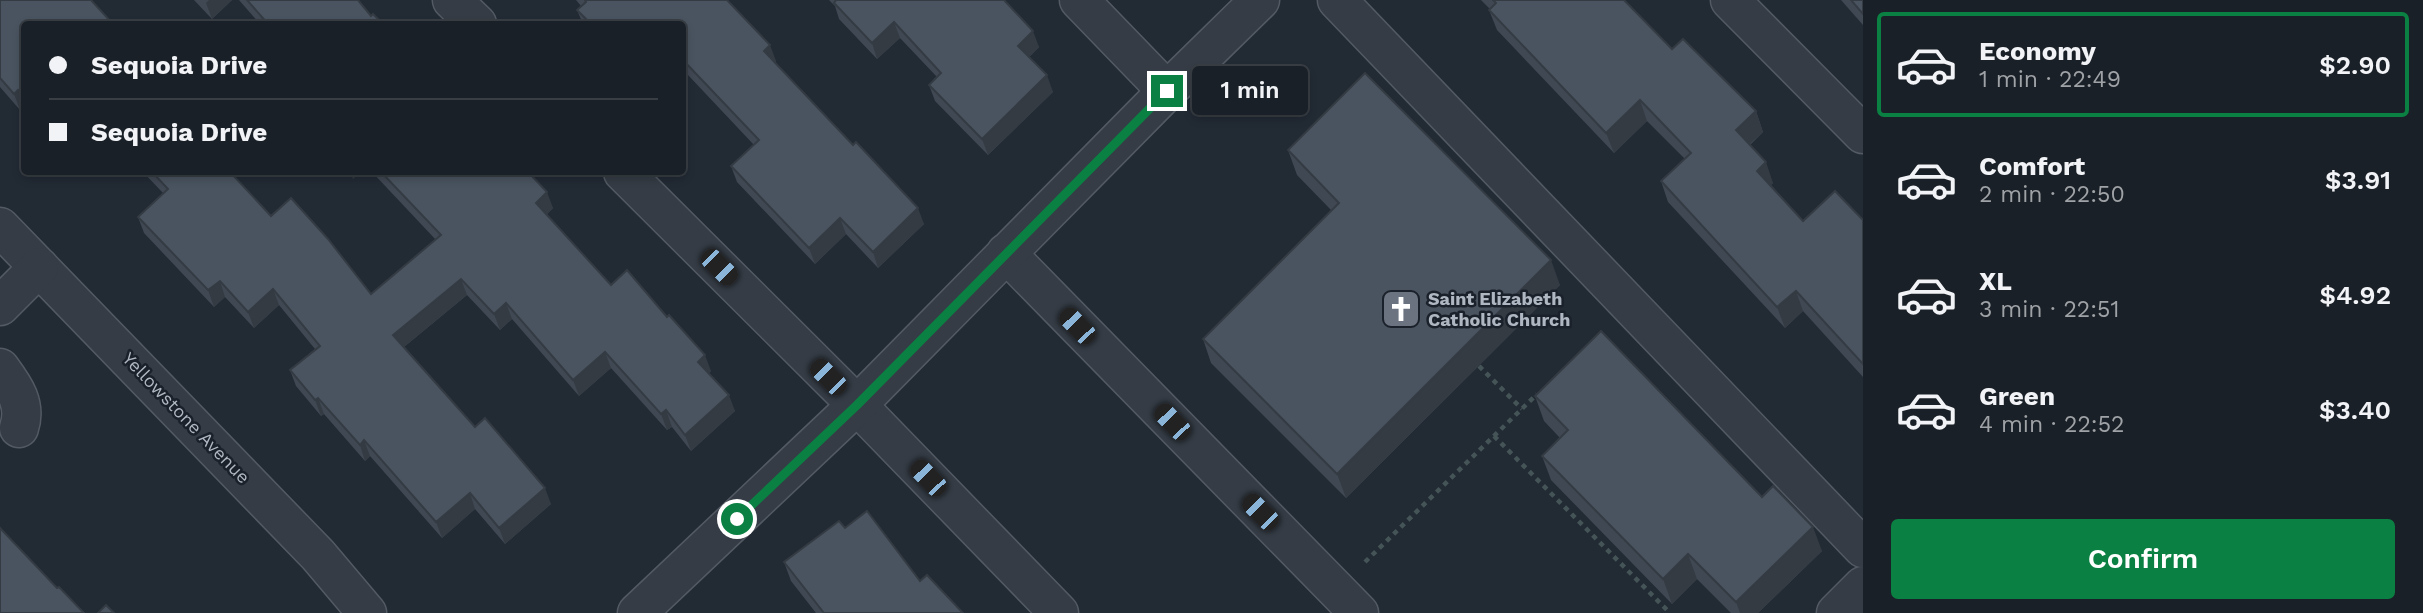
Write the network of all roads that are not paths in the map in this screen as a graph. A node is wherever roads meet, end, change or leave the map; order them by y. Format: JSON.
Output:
{"nodes":[{"id":1,"x":452,"y":0,"type":"edge"},
{"id":2,"x":1079,"y":0,"type":"edge"},
{"id":3,"x":1260,"y":0,"type":"edge"},
{"id":4,"x":1337,"y":0,"type":"edge"},
{"id":5,"x":1730,"y":0,"type":"edge"},
{"id":6,"x":474,"y":21,"type":"edge"},
{"id":7,"x":1167,"y":91,"type":"junction"},
{"id":8,"x":1863,"y":134,"type":"edge"},
{"id":9,"x":626,"y":175,"type":"edge"},
{"id":10,"x":0,"y":227,"type":"edge"},
{"id":11,"x":1006,"y":253,"type":"junction"},
{"id":12,"x":39,"y":267,"type":"junction"},
{"id":13,"x":0,"y":306,"type":"edge"},
{"id":14,"x":0,"y":368,"type":"edge"},
{"id":15,"x":857,"y":405,"type":"junction"},
{"id":16,"x":19,"y":428,"type":"dead end"},
{"id":17,"x":1863,"y":548,"type":"edge"},
{"id":18,"x":1863,"y":586,"type":"edge"},
{"id":19,"x":367,"y":613,"type":"edge"},
{"id":20,"x":637,"y":613,"type":"edge"},
{"id":21,"x":1059,"y":613,"type":"edge"},
{"id":22,"x":1359,"y":613,"type":"edge"},
{"id":23,"x":1836,"y":613,"type":"edge"}],
"edges":[{"from":1,"to":6,"type":"street"},
{"from":2,"to":7,"type":"street"},
{"from":3,"to":7,"type":"street"},
{"from":4,"to":17,"type":"street"},
{"from":5,"to":8,"type":"street"},
{"from":7,"to":11,"type":"street"},
{"from":9,"to":15,"type":"street"},
{"from":10,"to":12,"type":"street","name":"Yellowstone Avenue"},
{"from":11,"to":15,"type":"street"},
{"from":11,"to":22,"type":"street"},
{"from":12,"to":13,"type":"street"},
{"from":12,"to":19,"type":"street","name":"Yellowstone Avenue"},
{"from":14,"to":16,"type":"street"},
{"from":15,"to":20,"type":"street"},
{"from":15,"to":21,"type":"street"},
{"from":18,"to":23,"type":"street"}]}
